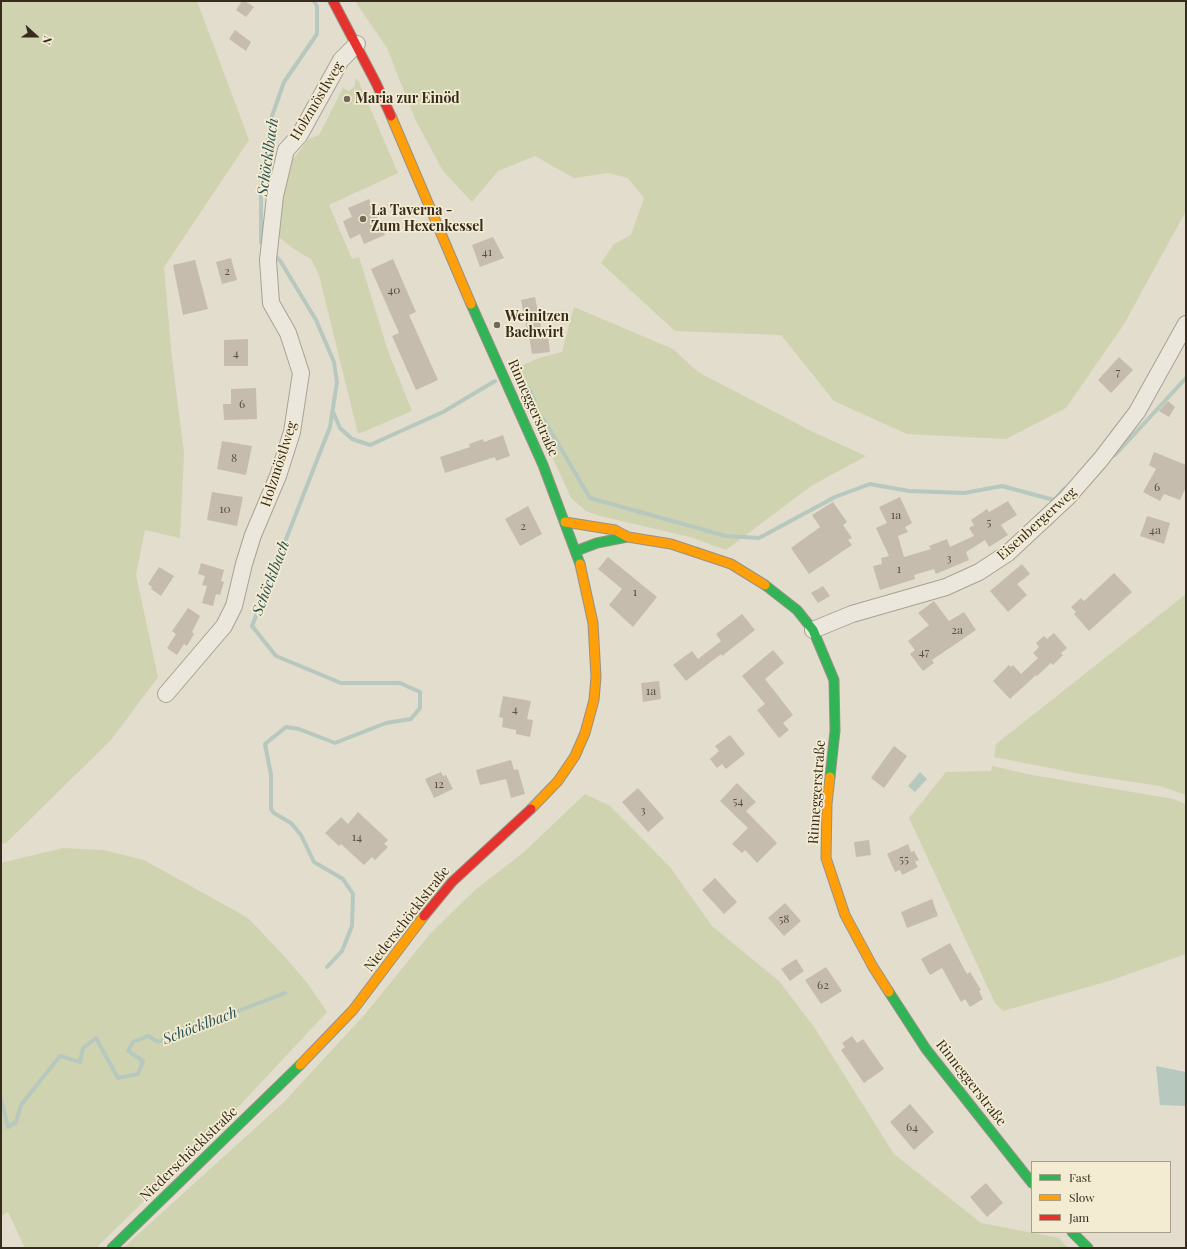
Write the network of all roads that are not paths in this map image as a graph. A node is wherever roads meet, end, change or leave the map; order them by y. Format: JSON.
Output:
{"nodes":[{"id":1,"x":333,"y":1,"type":"edge"},
{"id":2,"x":357,"y":44,"type":"junction"},
{"id":3,"x":1186,"y":324,"type":"edge"},
{"id":4,"x":565,"y":522,"type":"junction"},
{"id":5,"x":628,"y":537,"type":"junction"},
{"id":6,"x":576,"y":551,"type":"junction"},
{"id":7,"x":813,"y":630,"type":"junction"},
{"id":8,"x":166,"y":694,"type":"dead end"},
{"id":9,"x":1031,"y":1182,"type":"edge"},
{"id":10,"x":1073,"y":1233,"type":"edge"},
{"id":11,"x":112,"y":1248,"type":"edge"},
{"id":12,"x":1088,"y":1248,"type":"edge"}],
"edges":[{"from":1,"to":2,"type":"main road","name":"Rinneggerstraße"},
{"from":2,"to":4,"type":"main road","name":"Rinneggerstraße"},
{"from":2,"to":8,"type":"street","name":"Holzmöstlweg"},
{"from":3,"to":7,"type":"street","name":"Eisenbergerweg"},
{"from":4,"to":5,"type":"main road","name":"Rinneggerstraße"},
{"from":4,"to":6,"type":"main road","name":"Rinneggerstraße"},
{"from":5,"to":6,"type":"main road","name":"Rinneggerstraße"},
{"from":5,"to":7,"type":"main road","name":"Rinneggerstraße"},
{"from":6,"to":11,"type":"main road","name":"Niederschöcklstraße"},
{"from":7,"to":9,"type":"main road","name":"Rinneggerstraße"},
{"from":10,"to":12,"type":"main road"}]}
